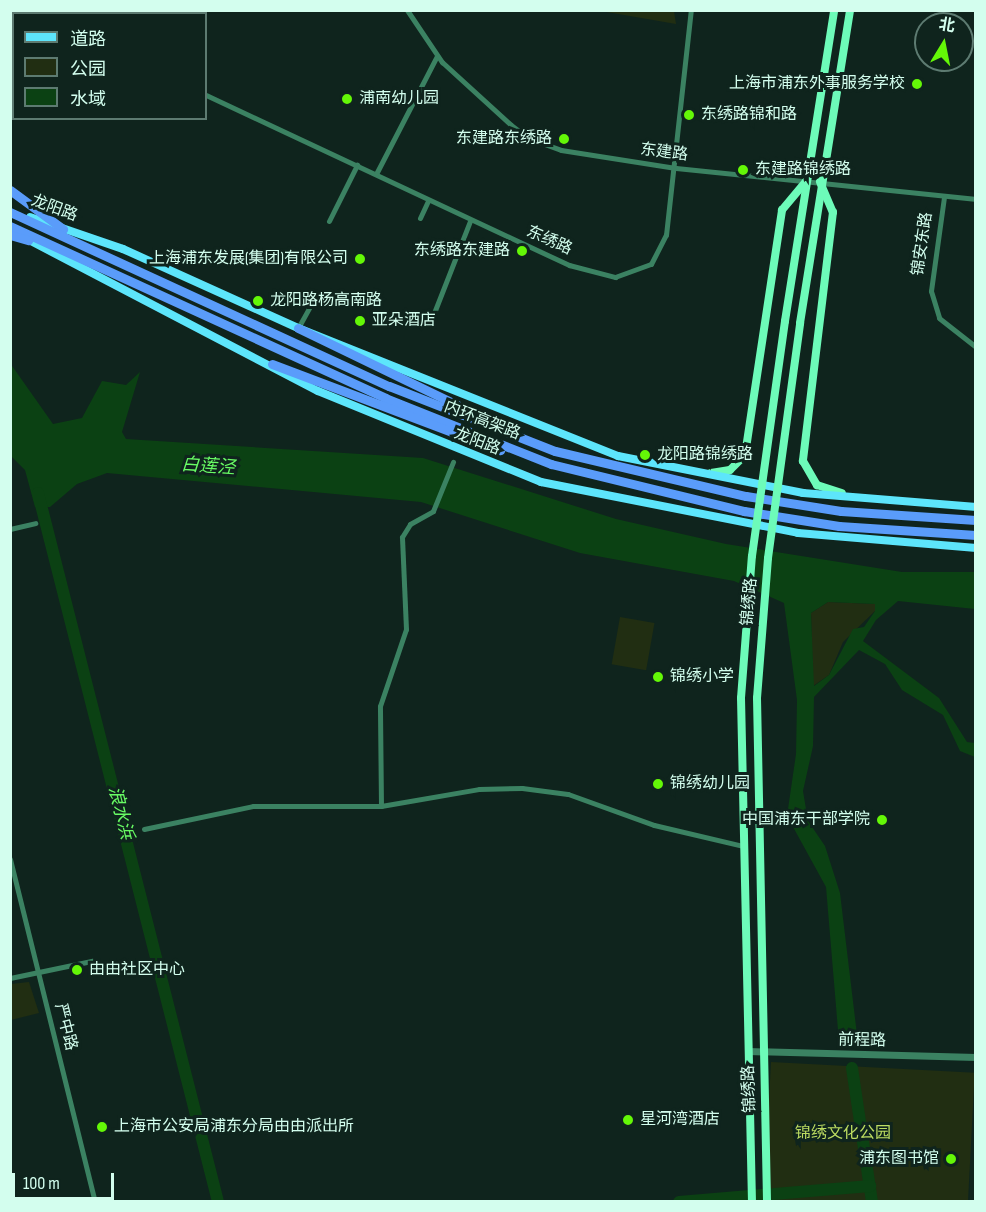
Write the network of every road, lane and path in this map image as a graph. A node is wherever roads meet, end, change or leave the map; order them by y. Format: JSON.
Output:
{"nodes":[{"id":1,"x":407,"y":10,"type":"edge"},
{"id":2,"x":691,"y":10,"type":"edge"},
{"id":3,"x":834,"y":10,"type":"edge"},
{"id":4,"x":850,"y":10,"type":"edge"},
{"id":5,"x":437,"y":56,"type":"junction"},
{"id":6,"x":207,"y":96,"type":"edge"},
{"id":7,"x":357,"y":165,"type":"junction"},
{"id":8,"x":676,"y":168,"type":"junction"},
{"id":9,"x":376,"y":174,"type":"junction"},
{"id":10,"x":806,"y":181,"type":"junction"},
{"id":11,"x":820,"y":183,"type":"junction"},
{"id":12,"x":10,"y":190,"type":"edge"},
{"id":13,"x":944,"y":197,"type":"junction"},
{"id":14,"x":975,"y":199,"type":"edge"},
{"id":15,"x":428,"y":201,"type":"junction"},
{"id":16,"x":10,"y":210,"type":"edge"},
{"id":17,"x":420,"y":218,"type":"dead end"},
{"id":18,"x":470,"y":220,"type":"junction"},
{"id":19,"x":329,"y":221,"type":"dead end"},
{"id":20,"x":10,"y":226,"type":"edge"},
{"id":21,"x":63,"y":229,"type":"junction"},
{"id":22,"x":10,"y":233,"type":"edge"},
{"id":23,"x":32,"y":241,"type":"joint"},
{"id":24,"x":309,"y":308,"type":"dead end"},
{"id":25,"x":421,"y":321,"type":"dead end"},
{"id":26,"x":298,"y":328,"type":"junction"},
{"id":27,"x":975,"y":347,"type":"edge"},
{"id":28,"x":272,"y":364,"type":"junction"},
{"id":29,"x":555,"y":450,"type":"junction"},
{"id":30,"x":453,"y":462,"type":"dead end"},
{"id":31,"x":551,"y":464,"type":"junction"},
{"id":32,"x":697,"y":474,"type":"junction"},
{"id":33,"x":898,"y":503,"type":"junction"},
{"id":34,"x":975,"y":507,"type":"edge"},
{"id":35,"x":975,"y":520,"type":"edge"},
{"id":36,"x":34,"y":524,"type":"dead end"},
{"id":37,"x":10,"y":529,"type":"edge"},
{"id":38,"x":975,"y":536,"type":"edge"},
{"id":39,"x":975,"y":548,"type":"edge"},
{"id":40,"x":381,"y":806,"type":"junction"},
{"id":41,"x":144,"y":829,"type":"dead end"},
{"id":42,"x":743,"y":846,"type":"junction"},
{"id":43,"x":10,"y":859,"type":"edge"},
{"id":44,"x":96,"y":960,"type":"dead end"},
{"id":45,"x":37,"y":972,"type":"junction"},
{"id":46,"x":10,"y":978,"type":"edge"},
{"id":47,"x":748,"y":1052,"type":"junction"},
{"id":48,"x":762,"y":1052,"type":"junction"},
{"id":49,"x":975,"y":1057,"type":"edge"},
{"id":50,"x":94,"y":1202,"type":"edge"},
{"id":51,"x":752,"y":1202,"type":"edge"},
{"id":52,"x":766,"y":1202,"type":"edge"}],
"edges":[{"from":1,"to":5,"type":"street","name":"东建路"},
{"from":2,"to":8,"type":"street","name":"东绣路"},
{"from":3,"to":10,"type":"main road","name":"锦绣路"},
{"from":4,"to":11,"type":"main road","name":"锦绣路"},
{"from":5,"to":8,"type":"street","name":"东建路"},
{"from":5,"to":9,"type":"street"},
{"from":6,"to":7,"type":"street","name":"东绣路"},
{"from":7,"to":9,"type":"street","name":"东绣路"},
{"from":7,"to":19,"type":"street"},
{"from":8,"to":10,"type":"street","name":"东建路"},
{"from":8,"to":18,"type":"street","name":"东绣路"},
{"from":9,"to":15,"type":"street","name":"东绣路"},
{"from":10,"to":11,"type":"street","name":"东建路"},
{"from":10,"to":32,"type":"main road"},
{"from":10,"to":42,"type":"main road","name":"锦绣路","bridge":true},
{"from":11,"to":13,"type":"street","name":"东建路"},
{"from":11,"to":33,"type":"main road"},
{"from":11,"to":48,"type":"main road","name":"锦绣路","bridge":true},
{"from":12,"to":21,"type":"highway"},
{"from":13,"to":14,"type":"street","name":"东建路"},
{"from":13,"to":27,"type":"street","name":"锦安东路"},
{"from":15,"to":17,"type":"street"},
{"from":15,"to":18,"type":"street","name":"东绣路"},
{"from":16,"to":21,"type":"main road","name":"龙阳路"},
{"from":16,"to":29,"type":"highway","name":"内环高架路"},
{"from":18,"to":25,"type":"street"},
{"from":20,"to":31,"type":"highway","name":"内环高架路"},
{"from":21,"to":26,"type":"main road","name":"龙阳路"},
{"from":22,"to":23,"type":"highway"},
{"from":23,"to":28,"type":"main road","name":"龙阳路"},
{"from":24,"to":26,"type":"street"},
{"from":26,"to":29,"type":"highway"},
{"from":26,"to":32,"type":"main road","name":"龙阳路"},
{"from":28,"to":31,"type":"highway"},
{"from":28,"to":39,"type":"main road","name":"龙阳路"},
{"from":29,"to":35,"type":"highway","name":"内环高架路"},
{"from":30,"to":40,"type":"street"},
{"from":31,"to":38,"type":"highway","name":"内环高架路"},
{"from":32,"to":33,"type":"main road","name":"龙阳路"},
{"from":33,"to":34,"type":"main road","name":"龙阳路"},
{"from":36,"to":37,"type":"street"},
{"from":40,"to":41,"type":"street"},
{"from":40,"to":42,"type":"street"},
{"from":42,"to":47,"type":"main road","name":"锦绣路"},
{"from":43,"to":45,"type":"street","name":"严中路"},
{"from":44,"to":45,"type":"street"},
{"from":45,"to":46,"type":"street"},
{"from":45,"to":50,"type":"street","name":"严中路"},
{"from":47,"to":48,"type":"street","name":"前程路"},
{"from":47,"to":51,"type":"main road","name":"锦绣路"},
{"from":48,"to":49,"type":"street","name":"前程路"},
{"from":48,"to":52,"type":"main road","name":"锦绣路"}]}
